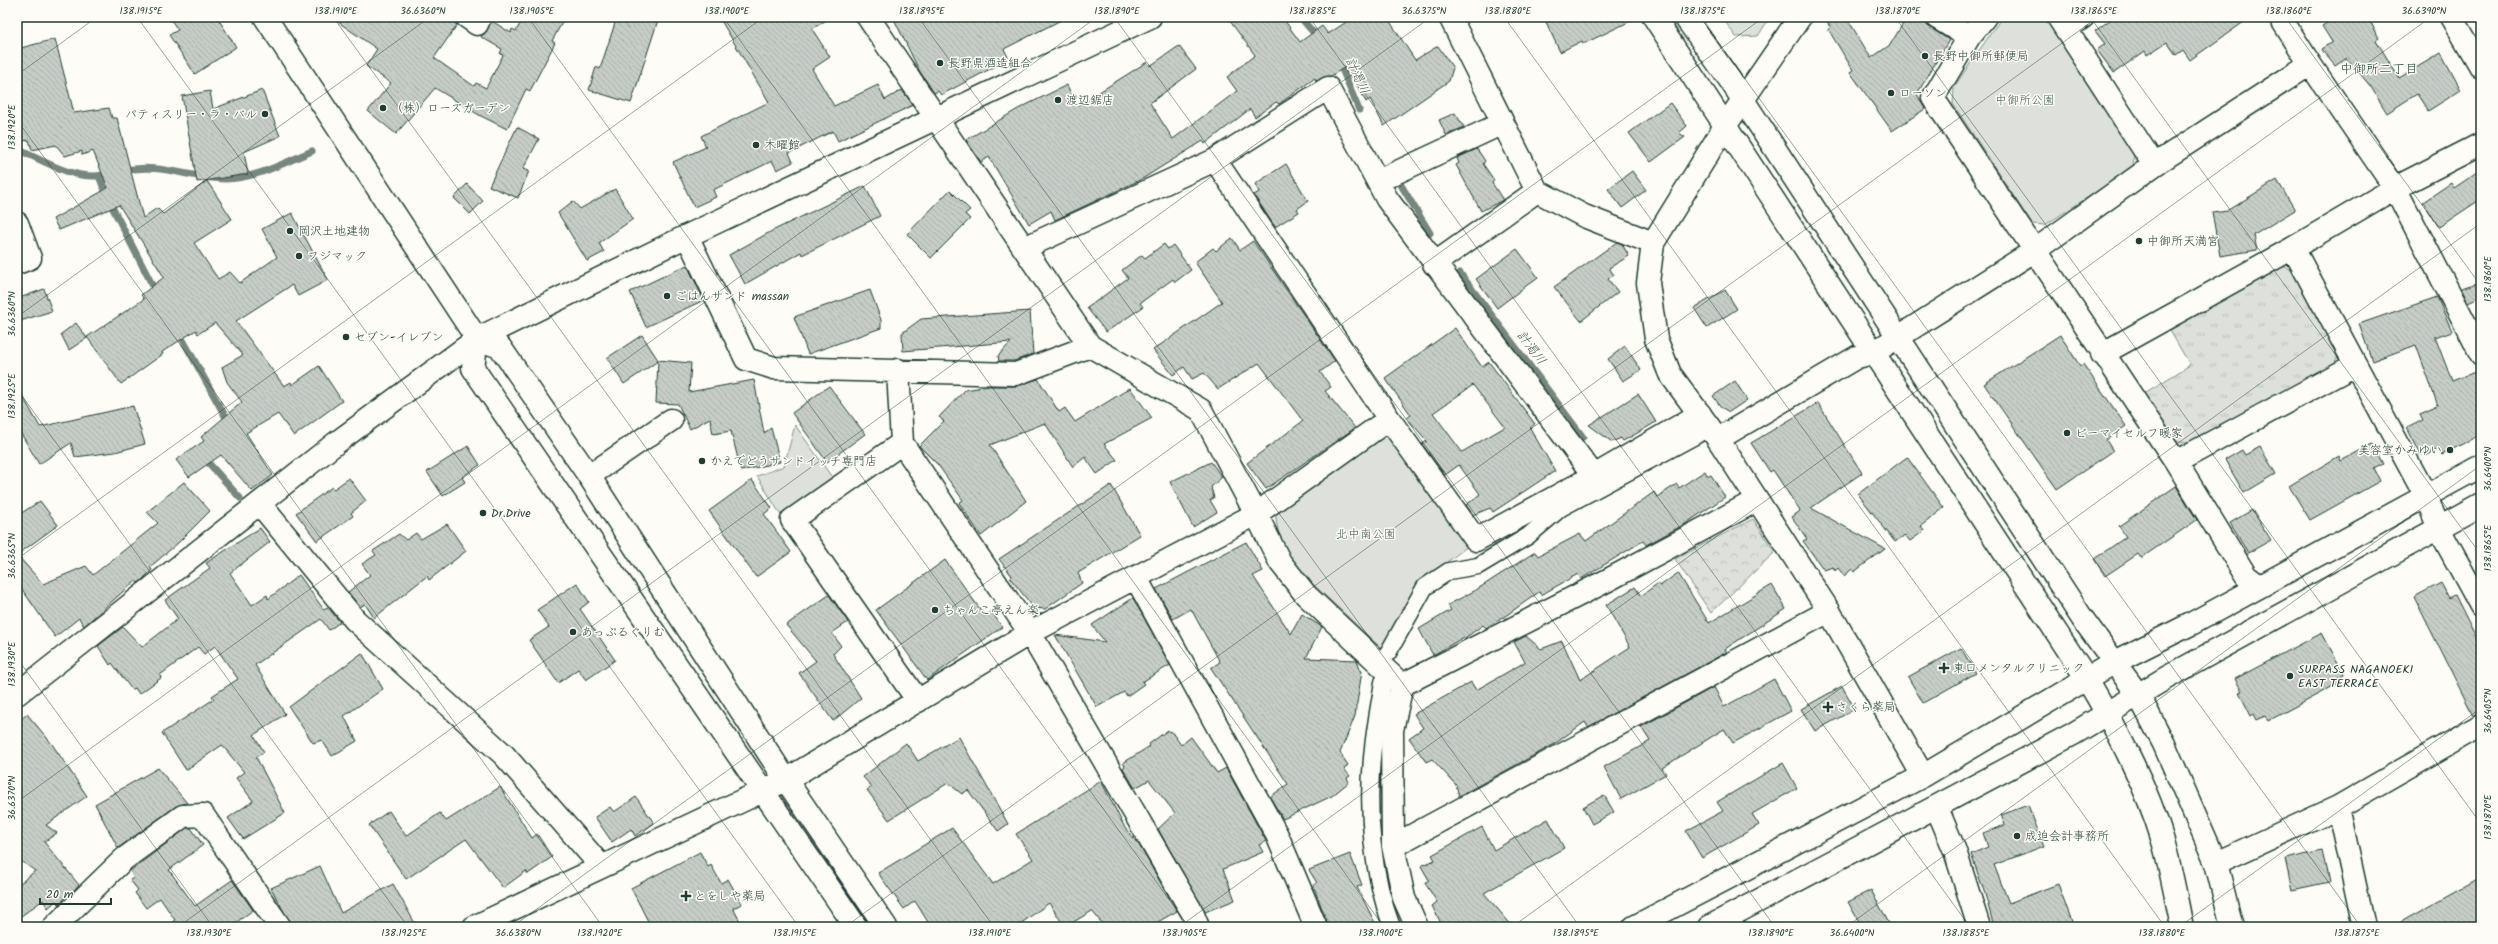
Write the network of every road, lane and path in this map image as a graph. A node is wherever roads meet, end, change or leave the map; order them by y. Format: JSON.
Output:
{"nodes":[{"id":1,"x":264,"y":17,"type":"edge"},
{"id":2,"x":467,"y":17,"type":"edge"},
{"id":3,"x":480,"y":17,"type":"edge"},
{"id":4,"x":868,"y":17,"type":"edge"},
{"id":5,"x":1150,"y":17,"type":"edge"},
{"id":6,"x":1450,"y":17,"type":"edge"},
{"id":7,"x":1654,"y":17,"type":"edge"},
{"id":8,"x":1685,"y":17,"type":"edge"},
{"id":9,"x":1800,"y":17,"type":"edge"},
{"id":10,"x":1936,"y":17,"type":"edge"},
{"id":11,"x":1985,"y":17,"type":"edge"},
{"id":12,"x":2280,"y":17,"type":"edge"},
{"id":13,"x":2452,"y":17,"type":"edge"},
{"id":14,"x":2069,"y":21,"type":"edge"},
{"id":15,"x":1969,"y":37,"type":"junction"},
{"id":16,"x":2310,"y":64,"type":"junction"},
{"id":17,"x":2481,"y":67,"type":"edge"},
{"id":18,"x":1743,"y":101,"type":"junction"},
{"id":19,"x":937,"y":119,"type":"junction"},
{"id":20,"x":1503,"y":123,"type":"junction"},
{"id":21,"x":1725,"y":126,"type":"junction"},
{"id":22,"x":2481,"y":144,"type":"edge"},
{"id":23,"x":1215,"y":160,"type":"junction"},
{"id":24,"x":2154,"y":165,"type":"junction"},
{"id":25,"x":1378,"y":181,"type":"junction"},
{"id":26,"x":2395,"y":188,"type":"junction"},
{"id":27,"x":1537,"y":191,"type":"junction"},
{"id":28,"x":17,"y":223,"type":"edge"},
{"id":29,"x":687,"y":236,"type":"junction"},
{"id":30,"x":1653,"y":243,"type":"junction"},
{"id":31,"x":1024,"y":248,"type":"junction"},
{"id":32,"x":2293,"y":248,"type":"junction"},
{"id":33,"x":2034,"y":251,"type":"junction"},
{"id":34,"x":17,"y":263,"type":"edge"},
{"id":35,"x":1434,"y":264,"type":"junction"},
{"id":36,"x":1898,"y":338,"type":"junction"},
{"id":37,"x":477,"y":339,"type":"junction"},
{"id":38,"x":1090,"y":346,"type":"junction"},
{"id":39,"x":1873,"y":353,"type":"junction"},
{"id":40,"x":2102,"y":354,"type":"junction"},
{"id":41,"x":2481,"y":354,"type":"edge"},
{"id":42,"x":2355,"y":366,"type":"junction"},
{"id":43,"x":898,"y":370,"type":"junction"},
{"id":44,"x":1389,"y":419,"type":"junction"},
{"id":45,"x":671,"y":420,"type":"dead end"},
{"id":46,"x":1709,"y":427,"type":"junction"},
{"id":47,"x":902,"y":442,"type":"junction"},
{"id":48,"x":2176,"y":462,"type":"junction"},
{"id":49,"x":2481,"y":466,"type":"edge"},
{"id":50,"x":589,"y":476,"type":"junction"},
{"id":51,"x":1594,"y":476,"type":"junction"},
{"id":52,"x":2426,"y":496,"type":"junction"},
{"id":53,"x":1757,"y":500,"type":"junction"},
{"id":54,"x":260,"y":504,"type":"junction"},
{"id":55,"x":2481,"y":505,"type":"edge"},
{"id":56,"x":1256,"y":514,"type":"junction"},
{"id":57,"x":2439,"y":529,"type":"junction"},
{"id":58,"x":1136,"y":578,"type":"junction"},
{"id":59,"x":2259,"y":586,"type":"junction"},
{"id":60,"x":2481,"y":606,"type":"edge"},
{"id":61,"x":1829,"y":611,"type":"junction"},
{"id":62,"x":1030,"y":634,"type":"junction"},
{"id":63,"x":1388,"y":654,"type":"dead end"},
{"id":64,"x":2115,"y":662,"type":"junction"},
{"id":65,"x":2087,"y":679,"type":"junction"},
{"id":66,"x":1392,"y":684,"type":"junction"},
{"id":67,"x":17,"y":694,"type":"edge"},
{"id":68,"x":2139,"y":696,"type":"junction"},
{"id":69,"x":918,"y":701,"type":"junction"},
{"id":70,"x":2107,"y":714,"type":"junction"},
{"id":71,"x":2481,"y":725,"type":"edge"},
{"id":72,"x":1923,"y":776,"type":"junction"},
{"id":73,"x":786,"y":780,"type":"junction"},
{"id":74,"x":764,"y":791,"type":"junction"},
{"id":75,"x":2338,"y":807,"type":"junction"},
{"id":76,"x":1937,"y":808,"type":"junction"},
{"id":77,"x":1393,"y":846,"type":"junction"},
{"id":78,"x":2216,"y":863,"type":"junction"},
{"id":79,"x":601,"y":866,"type":"junction"},
{"id":80,"x":54,"y":927,"type":"edge"},
{"id":81,"x":280,"y":927,"type":"edge"},
{"id":82,"x":476,"y":927,"type":"edge"},
{"id":83,"x":856,"y":927,"type":"edge"},
{"id":84,"x":886,"y":927,"type":"edge"},
{"id":85,"x":1198,"y":927,"type":"edge"},
{"id":86,"x":1316,"y":927,"type":"edge"},
{"id":87,"x":1392,"y":927,"type":"edge"},
{"id":88,"x":1417,"y":927,"type":"edge"},
{"id":89,"x":1634,"y":927,"type":"edge"},
{"id":90,"x":1710,"y":927,"type":"edge"},
{"id":91,"x":1979,"y":927,"type":"edge"},
{"id":92,"x":2182,"y":927,"type":"edge"},
{"id":93,"x":2232,"y":927,"type":"edge"},
{"id":94,"x":2364,"y":927,"type":"edge"}],
"edges":[{"from":1,"to":37,"type":"street"},
{"from":2,"to":3,"type":"street"},
{"from":4,"to":19,"type":"street"},
{"from":5,"to":19,"type":"street"},
{"from":6,"to":20,"type":"street"},
{"from":7,"to":21,"type":"street"},
{"from":8,"to":18,"type":"street"},
{"from":9,"to":18,"type":"street"},
{"from":10,"to":15,"type":"street"},
{"from":11,"to":15,"type":"street"},
{"from":12,"to":16,"type":"street"},
{"from":13,"to":17,"type":"street"},
{"from":14,"to":24,"type":"street"},
{"from":15,"to":33,"type":"street"},
{"from":16,"to":24,"type":"street"},
{"from":16,"to":26,"type":"street"},
{"from":18,"to":21,"type":"street"},
{"from":18,"to":36,"type":"street"},
{"from":19,"to":29,"type":"street"},
{"from":19,"to":31,"type":"street"},
{"from":20,"to":25,"type":"street"},
{"from":20,"to":27,"type":"street"},
{"from":21,"to":30,"type":"street"},
{"from":21,"to":39,"type":"street"},
{"from":22,"to":26,"type":"street"},
{"from":23,"to":25,"type":"street"},
{"from":23,"to":31,"type":"street"},
{"from":23,"to":44,"type":"street"},
{"from":24,"to":33,"type":"street"},
{"from":25,"to":35,"type":"street"},
{"from":26,"to":32,"type":"street"},
{"from":26,"to":41,"type":"street"},
{"from":27,"to":30,"type":"street"},
{"from":27,"to":35,"type":"street"},
{"from":28,"to":34,"type":"street"},
{"from":29,"to":37,"type":"street"},
{"from":29,"to":43,"type":"street"},
{"from":30,"to":46,"type":"street"},
{"from":31,"to":38,"type":"street"},
{"from":32,"to":40,"type":"street"},
{"from":32,"to":42,"type":"street"},
{"from":33,"to":36,"type":"street"},
{"from":33,"to":40,"type":"street"},
{"from":35,"to":51,"type":"street"},
{"from":36,"to":39,"type":"street"},
{"from":36,"to":64,"type":"street"},
{"from":37,"to":50,"type":"street"},
{"from":37,"to":54,"type":"street"},
{"from":37,"to":74,"type":"street"},
{"from":38,"to":43,"type":"street"},
{"from":38,"to":56,"type":"street"},
{"from":39,"to":46,"type":"street"},
{"from":39,"to":65,"type":"street"},
{"from":40,"to":48,"type":"street"},
{"from":42,"to":48,"type":"street"},
{"from":42,"to":52,"type":"street"},
{"from":43,"to":47,"type":"street"},
{"from":44,"to":51,"type":"street"},
{"from":44,"to":56,"type":"street"},
{"from":45,"to":50,"type":"street"},
{"from":46,"to":51,"type":"street"},
{"from":46,"to":53,"type":"street"},
{"from":46,"to":63,"type":"street"},
{"from":47,"to":62,"type":"street"},
{"from":47,"to":69,"type":"street"},
{"from":48,"to":59,"type":"street"},
{"from":49,"to":52,"type":"street"},
{"from":50,"to":73,"type":"street"},
{"from":52,"to":57,"type":"street"},
{"from":52,"to":59,"type":"street"},
{"from":53,"to":61,"type":"street"},
{"from":53,"to":66,"type":"street"},
{"from":54,"to":67,"type":"street"},
{"from":54,"to":79,"type":"street"},
{"from":55,"to":57,"type":"street"},
{"from":56,"to":58,"type":"street"},
{"from":56,"to":66,"type":"street"},
{"from":57,"to":60,"type":"street"},
{"from":57,"to":68,"type":"street"},
{"from":58,"to":62,"type":"street"},
{"from":58,"to":86,"type":"street"},
{"from":59,"to":64,"type":"street"},
{"from":61,"to":72,"type":"street"},
{"from":61,"to":77,"type":"street"},
{"from":62,"to":69,"type":"street"},
{"from":62,"to":85,"type":"street"},
{"from":64,"to":65,"type":"street"},
{"from":64,"to":68,"type":"street"},
{"from":65,"to":70,"type":"street"},
{"from":65,"to":72,"type":"street"},
{"from":66,"to":77,"type":"street"},
{"from":66,"to":87,"type":"street"},
{"from":68,"to":70,"type":"street"},
{"from":68,"to":78,"type":"street"},
{"from":69,"to":73,"type":"street"},
{"from":70,"to":76,"type":"street"},
{"from":70,"to":92,"type":"street"},
{"from":71,"to":75,"type":"street"},
{"from":72,"to":89,"type":"street"},
{"from":73,"to":74,"type":"street"},
{"from":73,"to":84,"type":"street"},
{"from":74,"to":79,"type":"street"},
{"from":74,"to":83,"type":"street"},
{"from":75,"to":78,"type":"street"},
{"from":75,"to":94,"type":"street"},
{"from":76,"to":90,"type":"street"},
{"from":76,"to":91,"type":"street"},
{"from":77,"to":88,"type":"street"},
{"from":78,"to":93,"type":"street"},
{"from":79,"to":82,"type":"street"},
{"from":80,"to":81,"type":"street"}]}
